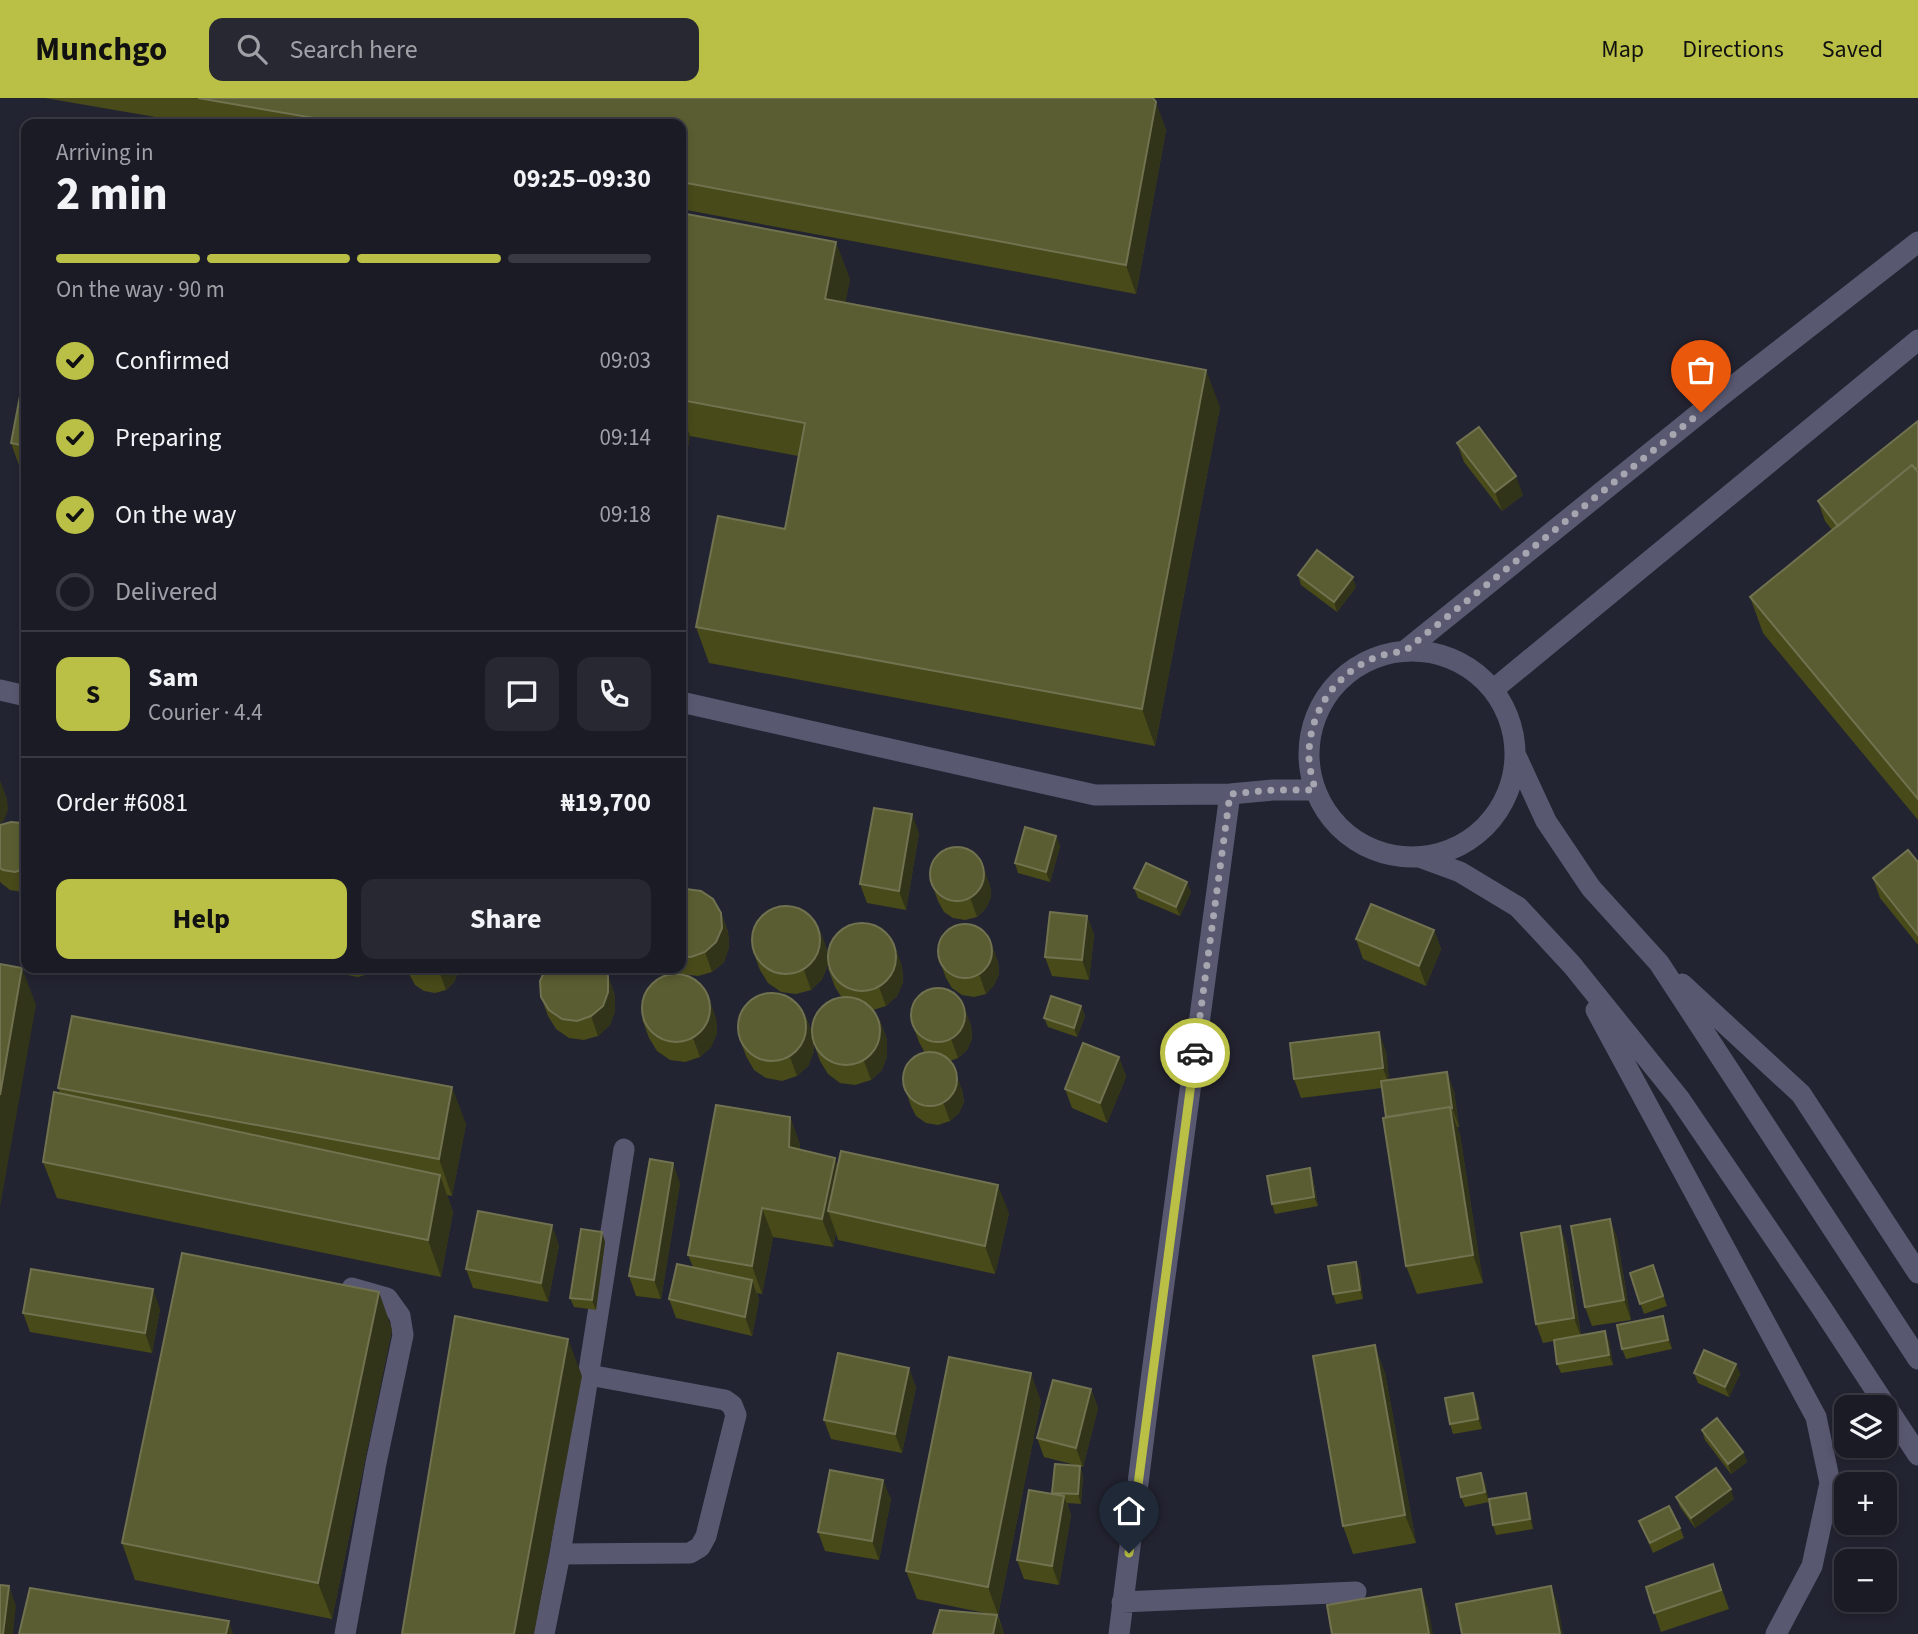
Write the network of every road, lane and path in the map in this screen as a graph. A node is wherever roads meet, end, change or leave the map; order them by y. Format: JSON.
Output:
{"nodes":[{"id":1,"x":1918,"y":242,"type":"edge"},
{"id":2,"x":1918,"y":340,"type":"edge"},
{"id":3,"x":1406,"y":650,"type":"junction"},
{"id":4,"x":1494,"y":689,"type":"junction"},
{"id":5,"x":0,"y":690,"type":"edge"},
{"id":6,"x":21,"y":695,"type":"edge"},
{"id":7,"x":686,"y":703,"type":"edge"},
{"id":8,"x":1516,"y":755,"type":"junction"},
{"id":9,"x":1315,"y":790,"type":"junction"},
{"id":10,"x":1230,"y":794,"type":"junction"},
{"id":11,"x":1419,"y":857,"type":"junction"},
{"id":12,"x":1659,"y":963,"type":"junction"},
{"id":13,"x":1572,"y":965,"type":"junction"},
{"id":14,"x":624,"y":1149,"type":"dead end"},
{"id":15,"x":1918,"y":1273,"type":"edge"},
{"id":16,"x":335,"y":1285,"type":"edge"},
{"id":17,"x":1918,"y":1359,"type":"edge"},
{"id":18,"x":589,"y":1375,"type":"junction"},
{"id":19,"x":1918,"y":1455,"type":"edge"},
{"id":20,"x":560,"y":1554,"type":"junction"},
{"id":21,"x":1356,"y":1592,"type":"dead end"},
{"id":22,"x":1122,"y":1602,"type":"junction"},
{"id":23,"x":345,"y":1634,"type":"edge"},
{"id":24,"x":544,"y":1634,"type":"edge"},
{"id":25,"x":1119,"y":1634,"type":"edge"},
{"id":26,"x":1776,"y":1634,"type":"edge"}],
"edges":[{"from":1,"to":3,"type":"street"},
{"from":2,"to":4,"type":"street"},
{"from":3,"to":4,"type":"street"},
{"from":3,"to":9,"type":"street"},
{"from":4,"to":8,"type":"street"},
{"from":5,"to":6,"type":"street"},
{"from":7,"to":10,"type":"street"},
{"from":8,"to":11,"type":"street"},
{"from":8,"to":12,"type":"street"},
{"from":9,"to":10,"type":"street"},
{"from":9,"to":11,"type":"street"},
{"from":10,"to":22,"type":"street"},
{"from":11,"to":13,"type":"street"},
{"from":12,"to":15,"type":"street"},
{"from":12,"to":17,"type":"street"},
{"from":13,"to":19,"type":"street"},
{"from":13,"to":26,"type":"street"},
{"from":14,"to":18,"type":"street"},
{"from":16,"to":23,"type":"street"},
{"from":18,"to":20,"type":"street"},
{"from":18,"to":20,"type":"street"},
{"from":20,"to":24,"type":"street"},
{"from":21,"to":22,"type":"street"},
{"from":22,"to":25,"type":"street"}]}
